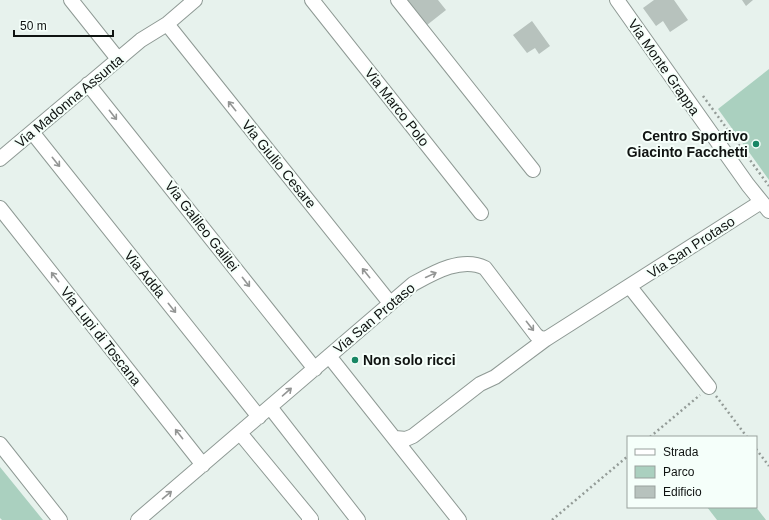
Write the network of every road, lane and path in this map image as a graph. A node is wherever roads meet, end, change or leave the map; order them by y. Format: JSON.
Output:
{"nodes":[{"id":1,"x":71,"y":0,"type":"edge"},
{"id":2,"x":195,"y":0,"type":"edge"},
{"id":3,"x":312,"y":0,"type":"edge"},
{"id":4,"x":398,"y":0,"type":"edge"},
{"id":5,"x":617,"y":0,"type":"edge"},
{"id":6,"x":167,"y":24,"type":"junction"},
{"id":7,"x":118,"y":59,"type":"junction"},
{"id":8,"x":88,"y":84,"type":"junction"},
{"id":9,"x":699,"y":90,"type":"dead end"},
{"id":10,"x":32,"y":132,"type":"junction"},
{"id":11,"x":1,"y":155,"type":"edge"},
{"id":12,"x":533,"y":170,"type":"dead end"},
{"id":13,"x":769,"y":186,"type":"edge"},
{"id":14,"x":765,"y":206,"type":"edge"},
{"id":15,"x":0,"y":208,"type":"edge"},
{"id":16,"x":481,"y":214,"type":"dead end"},
{"id":17,"x":630,"y":287,"type":"junction"},
{"id":18,"x":390,"y":303,"type":"junction"},
{"id":19,"x":546,"y":339,"type":"junction"},
{"id":20,"x":329,"y":356,"type":"junction"},
{"id":21,"x":315,"y":369,"type":"junction"},
{"id":22,"x":709,"y":387,"type":"junction"},
{"id":23,"x":270,"y":407,"type":"junction"},
{"id":24,"x":259,"y":417,"type":"junction"},
{"id":25,"x":240,"y":433,"type":"junction"},
{"id":26,"x":651,"y":436,"type":"edge"},
{"id":27,"x":746,"y":436,"type":"edge"},
{"id":28,"x":395,"y":438,"type":"junction"},
{"id":29,"x":0,"y":444,"type":"edge"},
{"id":30,"x":757,"y":450,"type":"edge"},
{"id":31,"x":627,"y":457,"type":"edge"},
{"id":32,"x":203,"y":465,"type":"junction"},
{"id":33,"x":769,"y":466,"type":"edge"},
{"id":34,"x":60,"y":520,"type":"edge"},
{"id":35,"x":138,"y":520,"type":"edge"},
{"id":36,"x":309,"y":520,"type":"edge"},
{"id":37,"x":358,"y":520,"type":"edge"},
{"id":38,"x":459,"y":520,"type":"edge"},
{"id":39,"x":552,"y":520,"type":"edge"}],
"edges":[{"from":1,"to":7,"type":"street"},
{"from":2,"to":6,"type":"street","name":"Via Madonna Assunta"},
{"from":3,"to":16,"type":"street","name":"Via Marco Polo"},
{"from":4,"to":12,"type":"street"},
{"from":5,"to":14,"type":"street","name":"Via Monte Grappa"},
{"from":6,"to":7,"type":"street","name":"Via Madonna Assunta"},
{"from":18,"to":6,"type":"street","name":"Via Giulio Cesare","one_way":true},
{"from":7,"to":8,"type":"street","name":"Via Madonna Assunta"},
{"from":8,"to":10,"type":"street","name":"Via Madonna Assunta"},
{"from":8,"to":21,"type":"street","name":"Via Galileo Galilei","one_way":true},
{"from":9,"to":13,"type":"path"},
{"from":10,"to":11,"type":"street","name":"Via Madonna Assunta"},
{"from":10,"to":24,"type":"street","name":"Via Adda","one_way":true},
{"from":14,"to":17,"type":"street","name":"Via San Protaso"},
{"from":32,"to":15,"type":"street","name":"Via Lupi di Toscana","one_way":true},
{"from":17,"to":19,"type":"street","name":"Via San Protaso"},
{"from":17,"to":22,"type":"street"},
{"from":18,"to":19,"type":"street","name":"Via San Protaso","one_way":true},
{"from":18,"to":20,"type":"street","name":"Via San Protaso"},
{"from":19,"to":28,"type":"street"},
{"from":20,"to":21,"type":"street","name":"Via San Protaso"},
{"from":20,"to":28,"type":"street"},
{"from":23,"to":21,"type":"street","name":"Via San Protaso","one_way":true},
{"from":22,"to":26,"type":"path"},
{"from":22,"to":27,"type":"path"},
{"from":23,"to":24,"type":"street","name":"Via San Protaso"},
{"from":23,"to":37,"type":"street"},
{"from":24,"to":25,"type":"street","name":"Via San Protaso"},
{"from":25,"to":32,"type":"street","name":"Via San Protaso"},
{"from":25,"to":36,"type":"street"},
{"from":28,"to":38,"type":"street"},
{"from":29,"to":34,"type":"street"},
{"from":30,"to":33,"type":"path"},
{"from":31,"to":39,"type":"path"},
{"from":35,"to":32,"type":"street","name":"Via San Protaso","one_way":true}]}
